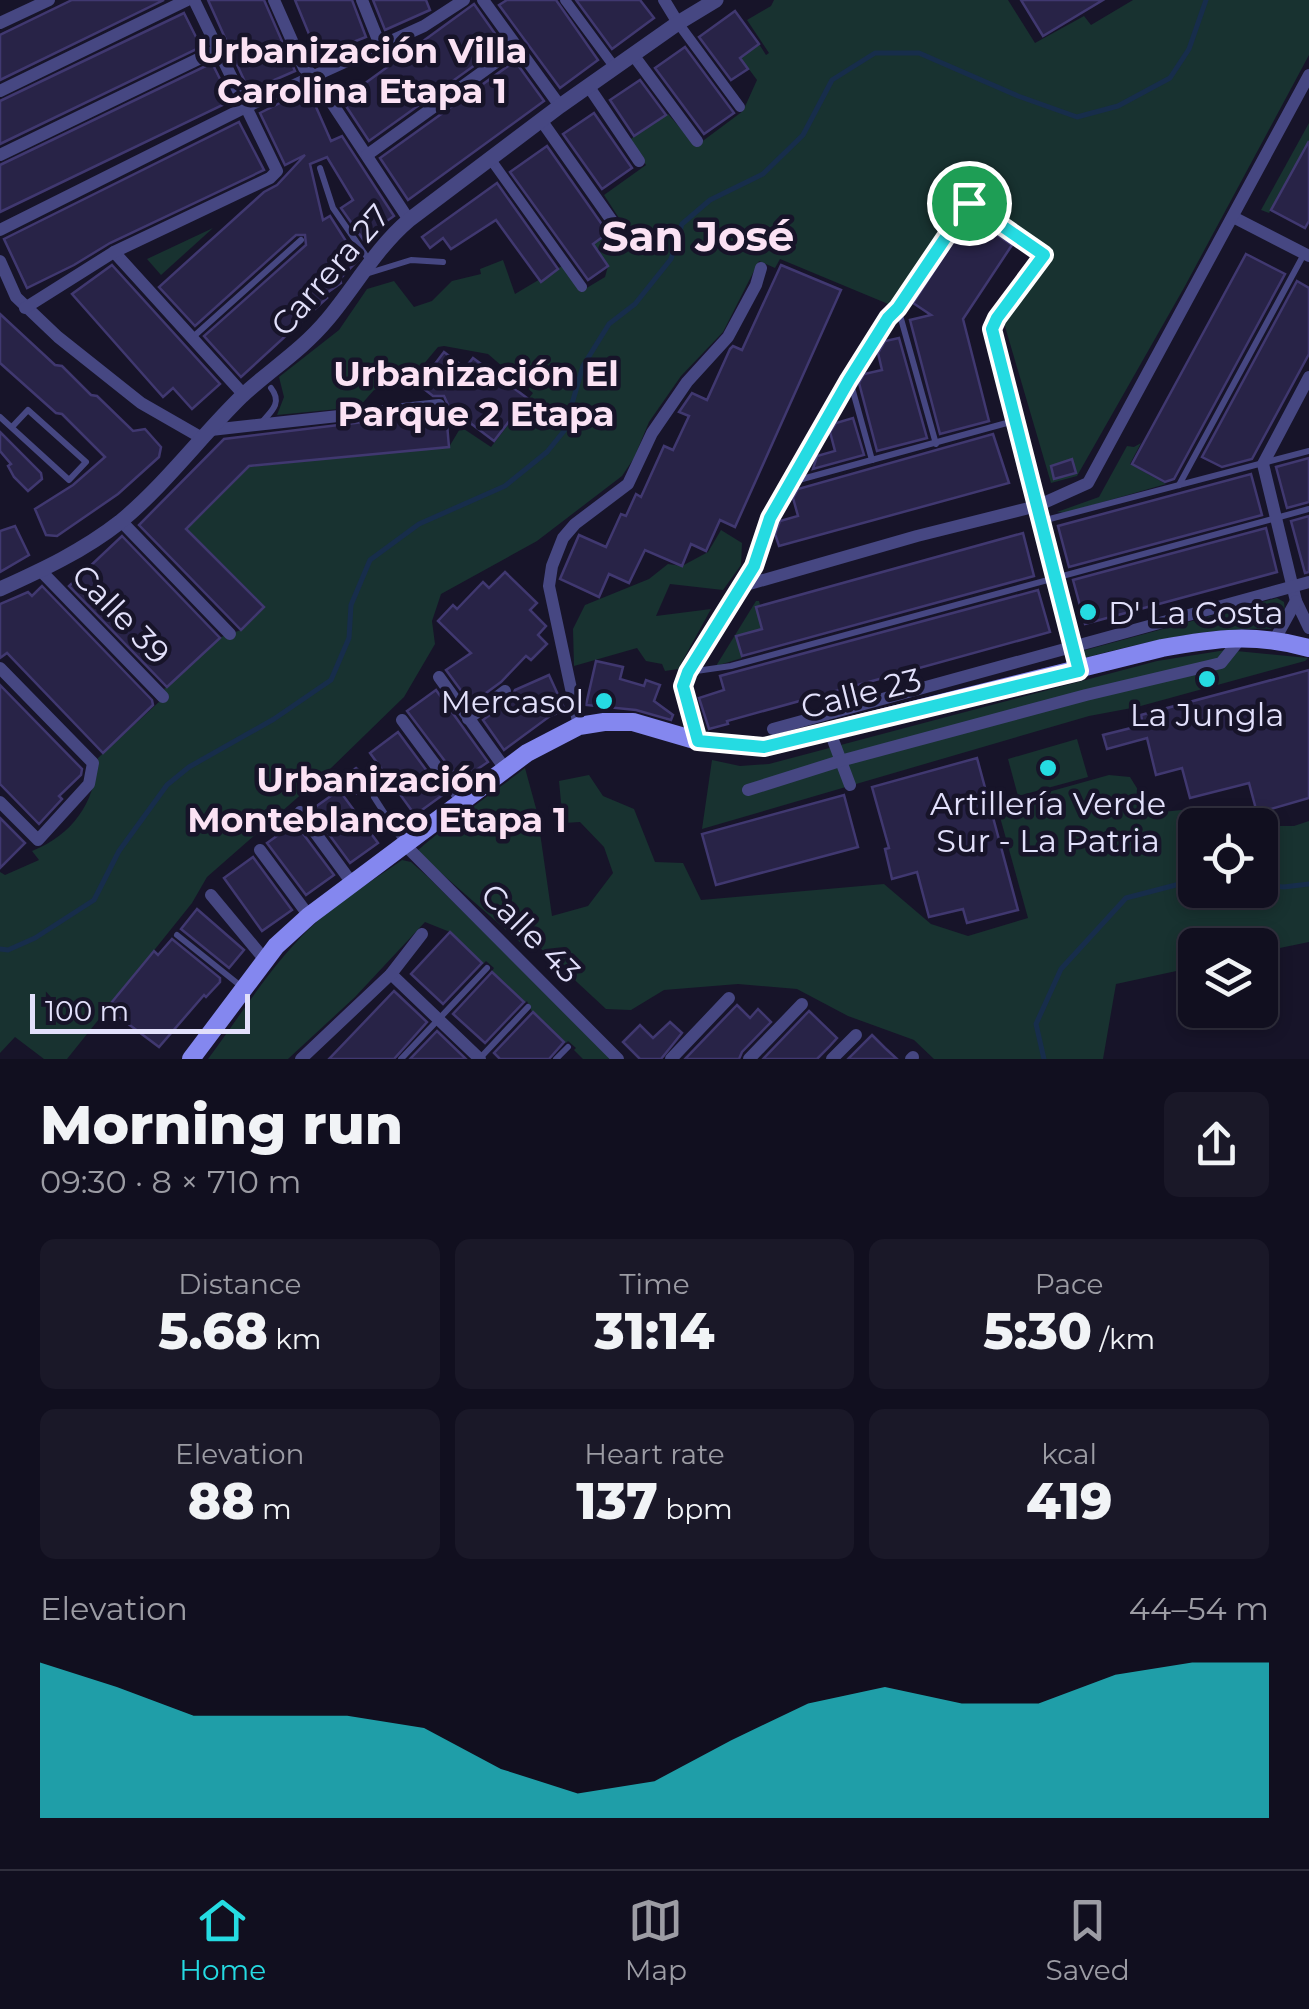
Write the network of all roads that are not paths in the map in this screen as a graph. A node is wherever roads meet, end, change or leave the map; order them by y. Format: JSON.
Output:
{"nodes":[{"id":1,"x":49,"y":0,"type":"edge"},
{"id":2,"x":191,"y":0,"type":"edge"},
{"id":3,"x":274,"y":0,"type":"edge"},
{"id":4,"x":362,"y":0,"type":"edge"},
{"id":5,"x":432,"y":0,"type":"edge"},
{"id":6,"x":464,"y":0,"type":"edge"},
{"id":7,"x":483,"y":0,"type":"edge"},
{"id":8,"x":564,"y":0,"type":"edge"},
{"id":9,"x":664,"y":0,"type":"edge"},
{"id":10,"x":716,"y":0,"type":"edge"},
{"id":11,"x":439,"y":18,"type":"junction"},
{"id":12,"x":0,"y":23,"type":"edge"},
{"id":13,"x":678,"y":23,"type":"junction"},
{"id":14,"x":380,"y":45,"type":"junction"},
{"id":15,"x":517,"y":46,"type":"junction"},
{"id":16,"x":219,"y":49,"type":"junction"},
{"id":17,"x":634,"y":56,"type":"junction"},
{"id":18,"x":616,"y":69,"type":"junction"},
{"id":19,"x":1309,"y":74,"type":"edge"},
{"id":20,"x":314,"y":76,"type":"junction"},
{"id":21,"x":588,"y":88,"type":"junction"},
{"id":22,"x":0,"y":91,"type":"edge"},
{"id":23,"x":248,"y":106,"type":"junction"},
{"id":24,"x":560,"y":106,"type":"junction"},
{"id":25,"x":740,"y":106,"type":"dead end"},
{"id":26,"x":542,"y":120,"type":"junction"},
{"id":27,"x":697,"y":141,"type":"dead end"},
{"id":28,"x":0,"y":155,"type":"edge"},
{"id":29,"x":367,"y":156,"type":"junction"},
{"id":30,"x":488,"y":157,"type":"junction"},
{"id":31,"x":639,"y":161,"type":"dead end"},
{"id":32,"x":320,"y":168,"type":"dead end"},
{"id":33,"x":969,"y":203,"type":"joint"},
{"id":34,"x":1232,"y":216,"type":"junction"},
{"id":35,"x":409,"y":220,"type":"junction"},
{"id":36,"x":616,"y":228,"type":"dead end"},
{"id":37,"x":0,"y":230,"type":"edge"},
{"id":38,"x":301,"y":240,"type":"dead end"},
{"id":39,"x":114,"y":252,"type":"junction"},
{"id":40,"x":1307,"y":255,"type":"edge"},
{"id":41,"x":0,"y":261,"type":"edge"},
{"id":42,"x":371,"y":262,"type":"junction"},
{"id":43,"x":443,"y":262,"type":"dead end"},
{"id":44,"x":762,"y":268,"type":"dead end"},
{"id":45,"x":358,"y":277,"type":"junction"},
{"id":46,"x":582,"y":286,"type":"dead end"},
{"id":47,"x":25,"y":308,"type":"junction"},
{"id":48,"x":898,"y":308,"type":"junction"},
{"id":49,"x":192,"y":338,"type":"junction"},
{"id":50,"x":1309,"y":377,"type":"edge"},
{"id":51,"x":849,"y":380,"type":"junction"},
{"id":52,"x":272,"y":388,"type":"dead end"},
{"id":53,"x":244,"y":395,"type":"junction"},
{"id":54,"x":439,"y":405,"type":"dead end"},
{"id":55,"x":0,"y":417,"type":"edge"},
{"id":56,"x":1016,"y":421,"type":"junction"},
{"id":57,"x":260,"y":424,"type":"junction"},
{"id":58,"x":12,"y":427,"type":"junction"},
{"id":59,"x":206,"y":434,"type":"junction"},
{"id":60,"x":936,"y":444,"type":"junction"},
{"id":61,"x":1309,"y":452,"type":"edge"},
{"id":62,"x":872,"y":460,"type":"junction"},
{"id":63,"x":1263,"y":464,"type":"junction"},
{"id":64,"x":793,"y":481,"type":"junction"},
{"id":65,"x":1178,"y":486,"type":"junction"},
{"id":66,"x":1038,"y":506,"type":"junction"},
{"id":67,"x":1309,"y":510,"type":"edge"},
{"id":68,"x":1276,"y":518,"type":"junction"},
{"id":69,"x":121,"y":521,"type":"junction"},
{"id":70,"x":1041,"y":522,"type":"junction"},
{"id":71,"x":40,"y":570,"type":"junction"},
{"id":72,"x":1054,"y":579,"type":"junction"},
{"id":73,"x":1309,"y":582,"type":"edge"},
{"id":74,"x":739,"y":587,"type":"junction"},
{"id":75,"x":0,"y":589,"type":"edge"},
{"id":76,"x":1295,"y":594,"type":"junction"},
{"id":77,"x":1309,"y":628,"type":"edge"},
{"id":78,"x":230,"y":634,"type":"dead end"},
{"id":79,"x":1241,"y":638,"type":"junction"},
{"id":80,"x":1275,"y":638,"type":"junction"},
{"id":81,"x":1073,"y":647,"type":"junction"},
{"id":82,"x":1309,"y":648,"type":"edge"},
{"id":83,"x":0,"y":668,"type":"edge"},
{"id":84,"x":1079,"y":671,"type":"junction"},
{"id":85,"x":688,"y":672,"type":"junction"},
{"id":86,"x":439,"y":677,"type":"dead end"},
{"id":87,"x":505,"y":691,"type":"dead end"},
{"id":88,"x":163,"y":696,"type":"dead end"},
{"id":89,"x":468,"y":719,"type":"junction"},
{"id":90,"x":402,"y":720,"type":"dead end"},
{"id":91,"x":579,"y":726,"type":"junction"},
{"id":92,"x":773,"y":728,"type":"dead end"},
{"id":93,"x":830,"y":732,"type":"junction"},
{"id":94,"x":698,"y":741,"type":"junction"},
{"id":95,"x":840,"y":761,"type":"junction"},
{"id":96,"x":506,"y":770,"type":"junction"},
{"id":97,"x":850,"y":785,"type":"dead end"},
{"id":98,"x":748,"y":790,"type":"dead end"},
{"id":99,"x":374,"y":798,"type":"dead end"},
{"id":100,"x":462,"y":800,"type":"junction"},
{"id":101,"x":0,"y":802,"type":"edge"},
{"id":102,"x":300,"y":812,"type":"dead end"},
{"id":103,"x":405,"y":845,"type":"junction"},
{"id":104,"x":260,"y":850,"type":"dead end"},
{"id":105,"x":352,"y":883,"type":"junction"},
{"id":106,"x":211,"y":895,"type":"dead end"},
{"id":107,"x":309,"y":916,"type":"junction"},
{"id":108,"x":422,"y":934,"type":"dead end"},
{"id":109,"x":176,"y":935,"type":"dead end"},
{"id":110,"x":265,"y":960,"type":"junction"},
{"id":111,"x":487,"y":968,"type":"dead end"},
{"id":112,"x":391,"y":974,"type":"junction"},
{"id":113,"x":244,"y":988,"type":"junction"},
{"id":114,"x":729,"y":998,"type":"dead end"},
{"id":115,"x":802,"y":1004,"type":"dead end"},
{"id":116,"x":528,"y":1008,"type":"dead end"},
{"id":117,"x":438,"y":1021,"type":"junction"},
{"id":118,"x":856,"y":1035,"type":"dead end"},
{"id":119,"x":568,"y":1046,"type":"dead end"},
{"id":120,"x":480,"y":1058,"type":"edge"},
{"id":121,"x":191,"y":1059,"type":"edge"},
{"id":122,"x":301,"y":1059,"type":"edge"},
{"id":123,"x":401,"y":1059,"type":"edge"},
{"id":124,"x":556,"y":1059,"type":"edge"},
{"id":125,"x":618,"y":1059,"type":"edge"},
{"id":126,"x":670,"y":1059,"type":"edge"},
{"id":127,"x":749,"y":1059,"type":"edge"},
{"id":128,"x":832,"y":1059,"type":"edge"}],
"edges":[{"from":1,"to":12,"type":"street"},
{"from":2,"to":16,"type":"street"},
{"from":2,"to":22,"type":"street"},
{"from":3,"to":20,"type":"street"},
{"from":4,"to":14,"type":"street"},
{"from":5,"to":11,"type":"street"},
{"from":6,"to":11,"type":"street"},
{"from":7,"to":15,"type":"street"},
{"from":8,"to":18,"type":"street"},
{"from":9,"to":13,"type":"street"},
{"from":10,"to":13,"type":"street","name":"Carrera 27"},
{"from":11,"to":14,"type":"street"},
{"from":13,"to":17,"type":"street","name":"Carrera 27"},
{"from":13,"to":25,"type":"street"},
{"from":14,"to":20,"type":"street"},
{"from":15,"to":24,"type":"street"},
{"from":15,"to":29,"type":"street"},
{"from":16,"to":23,"type":"street"},
{"from":16,"to":28,"type":"street"},
{"from":17,"to":18,"type":"street","name":"Carrera 27"},
{"from":17,"to":27,"type":"street"},
{"from":18,"to":21,"type":"street","name":"Carrera 27"},
{"from":19,"to":34,"type":"street"},
{"from":20,"to":23,"type":"street"},
{"from":20,"to":29,"type":"street"},
{"from":21,"to":24,"type":"street","name":"Carrera 27"},
{"from":21,"to":31,"type":"street"},
{"from":23,"to":37,"type":"street"},
{"from":23,"to":39,"type":"street"},
{"from":24,"to":26,"type":"street","name":"Carrera 27"},
{"from":26,"to":30,"type":"street","name":"Carrera 27"},
{"from":26,"to":36,"type":"street"},
{"from":29,"to":35,"type":"street"},
{"from":30,"to":35,"type":"street","name":"Carrera 27"},
{"from":30,"to":46,"type":"street"},
{"from":32,"to":42,"type":"lane"},
{"from":33,"to":48,"type":"lane"},
{"from":33,"to":56,"type":"street"},
{"from":34,"to":40,"type":"street"},
{"from":34,"to":66,"type":"street"},
{"from":35,"to":42,"type":"street","name":"Carrera 27"},
{"from":38,"to":49,"type":"lane"},
{"from":39,"to":47,"type":"street"},
{"from":39,"to":49,"type":"street"},
{"from":40,"to":65,"type":"lane"},
{"from":41,"to":47,"type":"street"},
{"from":42,"to":45,"type":"street","name":"Carrera 27"},
{"from":43,"to":45,"type":"lane"},
{"from":44,"to":91,"type":"street"},
{"from":45,"to":53,"type":"street","name":"Carrera 27"},
{"from":47,"to":59,"type":"street"},
{"from":48,"to":51,"type":"street"},
{"from":48,"to":60,"type":"lane"},
{"from":49,"to":53,"type":"street"},
{"from":50,"to":63,"type":"street"},
{"from":51,"to":62,"type":"lane"},
{"from":51,"to":64,"type":"street"},
{"from":52,"to":57,"type":"lane"},
{"from":53,"to":59,"type":"street","name":"Carrera 27"},
{"from":54,"to":57,"type":"street"},
{"from":55,"to":58,"type":"lane"},
{"from":56,"to":60,"type":"lane"},
{"from":56,"to":66,"type":"street"},
{"from":57,"to":59,"type":"street"},
{"from":58,"to":58,"type":"lane"},
{"from":59,"to":69,"type":"street","name":"Carrera 27"},
{"from":60,"to":62,"type":"lane"},
{"from":61,"to":63,"type":"lane"},
{"from":62,"to":64,"type":"lane"},
{"from":63,"to":65,"type":"lane"},
{"from":63,"to":68,"type":"street"},
{"from":64,"to":74,"type":"street"},
{"from":65,"to":70,"type":"lane"},
{"from":66,"to":70,"type":"street"},
{"from":66,"to":74,"type":"street"},
{"from":67,"to":68,"type":"lane"},
{"from":68,"to":72,"type":"lane"},
{"from":68,"to":76,"type":"street"},
{"from":69,"to":71,"type":"street","name":"Carrera 27"},
{"from":69,"to":78,"type":"street"},
{"from":70,"to":72,"type":"street"},
{"from":71,"to":75,"type":"street","name":"Carrera 27"},
{"from":71,"to":88,"type":"street","name":"Calle 39"},
{"from":72,"to":81,"type":"street"},
{"from":72,"to":85,"type":"lane"},
{"from":73,"to":76,"type":"street"},
{"from":74,"to":85,"type":"street"},
{"from":76,"to":77,"type":"street"},
{"from":76,"to":80,"type":"street"},
{"from":76,"to":81,"type":"street"},
{"from":79,"to":80,"type":"main road","name":"Calle 23"},
{"from":79,"to":84,"type":"main road","name":"Calle 23"},
{"from":79,"to":95,"type":"street"},
{"from":80,"to":82,"type":"main road","name":"Calle 23"},
{"from":81,"to":84,"type":"street"},
{"from":81,"to":92,"type":"street"},
{"from":83,"to":101,"type":"street"},
{"from":84,"to":93,"type":"main road","name":"Calle 23"},
{"from":85,"to":94,"type":"street"},
{"from":86,"to":89,"type":"street"},
{"from":87,"to":89,"type":"street"},
{"from":89,"to":96,"type":"street"},
{"from":90,"to":100,"type":"street"},
{"from":91,"to":94,"type":"main road","name":"Calle 23"},
{"from":91,"to":96,"type":"main road","name":"Calle 23"},
{"from":93,"to":94,"type":"main road","name":"Calle 23"},
{"from":93,"to":95,"type":"street"},
{"from":95,"to":97,"type":"street"},
{"from":95,"to":98,"type":"street"},
{"from":96,"to":100,"type":"main road","name":"Calle 23"},
{"from":99,"to":103,"type":"lane"},
{"from":100,"to":103,"type":"main road","name":"Calle 23"},
{"from":102,"to":105,"type":"street"},
{"from":103,"to":105,"type":"main road","name":"Calle 23"},
{"from":103,"to":125,"type":"street","name":"Calle 43"},
{"from":104,"to":107,"type":"street"},
{"from":105,"to":107,"type":"main road","name":"Calle 23"},
{"from":106,"to":110,"type":"street"},
{"from":107,"to":110,"type":"main road","name":"Calle 23"},
{"from":108,"to":112,"type":"street"},
{"from":109,"to":113,"type":"lane"},
{"from":110,"to":113,"type":"main road","name":"Calle 23"},
{"from":111,"to":117,"type":"lane"},
{"from":112,"to":117,"type":"street"},
{"from":112,"to":122,"type":"street"},
{"from":113,"to":121,"type":"main road","name":"Calle 23"},
{"from":114,"to":126,"type":"street"},
{"from":115,"to":127,"type":"street"},
{"from":116,"to":120,"type":"lane"},
{"from":117,"to":120,"type":"street"},
{"from":117,"to":123,"type":"lane"},
{"from":118,"to":128,"type":"street"},
{"from":119,"to":124,"type":"lane"}]}
